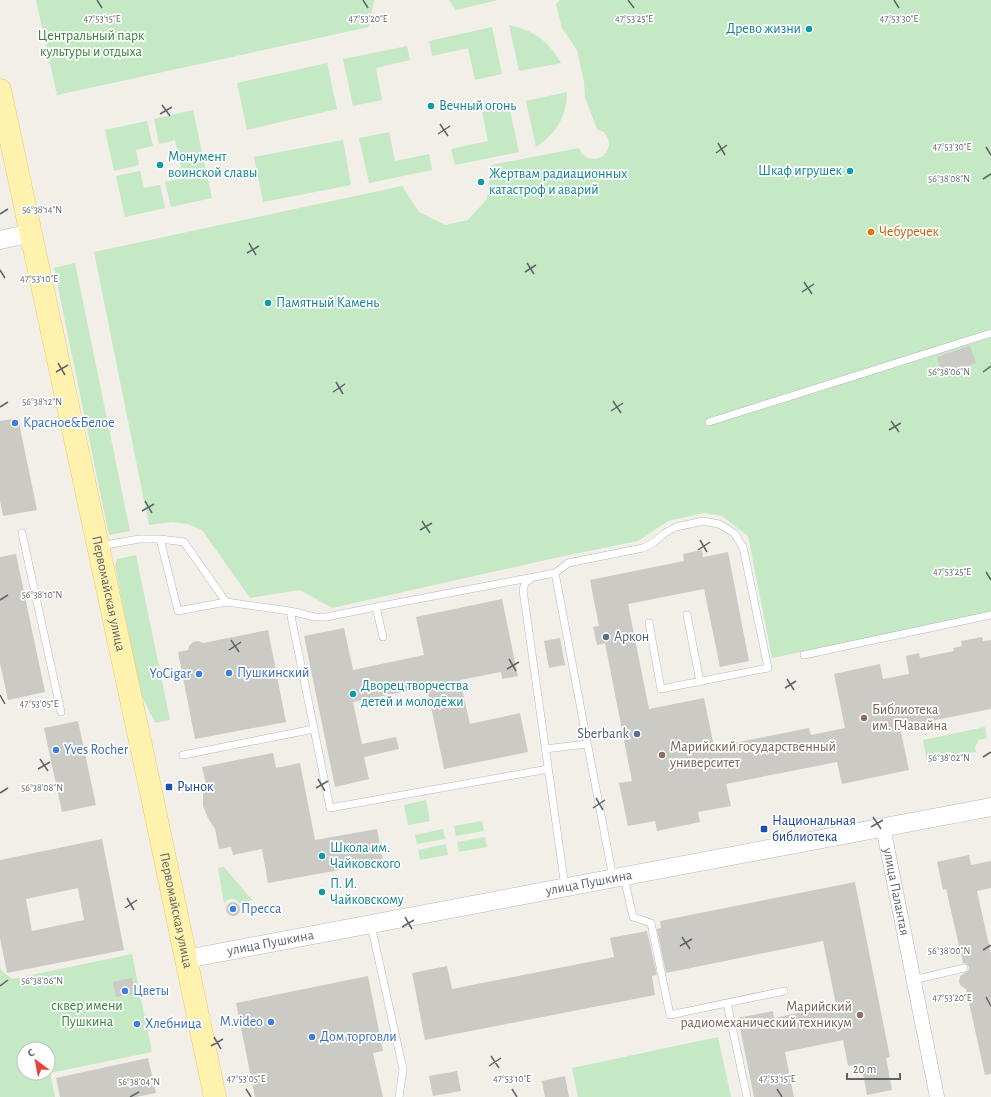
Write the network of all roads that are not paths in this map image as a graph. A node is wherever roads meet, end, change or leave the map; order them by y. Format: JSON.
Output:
{"nodes":[{"id":1,"x":0,"y":90,"type":"edge"},
{"id":2,"x":7,"y":154,"type":"edge"},
{"id":3,"x":31,"y":233,"type":"junction"},
{"id":4,"x":0,"y":240,"type":"edge"},
{"id":5,"x":991,"y":333,"type":"edge"},
{"id":6,"x":710,"y":422,"type":"dead end"},
{"id":7,"x":22,"y":532,"type":"dead end"},
{"id":8,"x":160,"y":539,"type":"junction"},
{"id":9,"x":98,"y":546,"type":"junction"},
{"id":10,"x":555,"y":573,"type":"junction"},
{"id":11,"x":532,"y":578,"type":"junction"},
{"id":12,"x":226,"y":602,"type":"junction"},
{"id":13,"x":376,"y":608,"type":"junction"},
{"id":14,"x":290,"y":611,"type":"junction"},
{"id":15,"x":687,"y":615,"type":"dead end"},
{"id":16,"x":991,"y":615,"type":"edge"},
{"id":17,"x":649,"y":623,"type":"dead end"},
{"id":18,"x":383,"y":636,"type":"dead end"},
{"id":19,"x":804,"y":655,"type":"dead end"},
{"id":20,"x":700,"y":682,"type":"junction"},
{"id":21,"x":61,"y":712,"type":"dead end"},
{"id":22,"x":314,"y":729,"type":"junction"},
{"id":23,"x":588,"y":744,"type":"junction"},
{"id":24,"x":545,"y":749,"type":"junction"},
{"id":25,"x":183,"y":755,"type":"dead end"},
{"id":26,"x":548,"y":769,"type":"junction"},
{"id":27,"x":991,"y":807,"type":"edge"},
{"id":28,"x":883,"y":828,"type":"junction"},
{"id":29,"x":619,"y":877,"type":"junction"},
{"id":30,"x":566,"y":887,"type":"junction"},
{"id":31,"x":371,"y":924,"type":"junction"},
{"id":32,"x":186,"y":959,"type":"junction"},
{"id":33,"x":964,"y":968,"type":"dead end"},
{"id":34,"x":913,"y":980,"type":"junction"},
{"id":35,"x":784,"y":992,"type":"dead end"},
{"id":36,"x":727,"y":1003,"type":"junction"},
{"id":37,"x":215,"y":1097,"type":"edge"},
{"id":38,"x":399,"y":1097,"type":"edge"},
{"id":39,"x":747,"y":1097,"type":"edge"},
{"id":40,"x":937,"y":1097,"type":"edge"}],
"edges":[{"from":1,"to":2,"type":"main road","name":"Первомайская улица"},
{"from":2,"to":3,"type":"main road","name":"Первомайская улица"},
{"from":3,"to":4,"type":"street"},
{"from":3,"to":9,"type":"main road","name":"Первомайская улица"},
{"from":5,"to":6,"type":"lane"},
{"from":7,"to":21,"type":"lane"},
{"from":8,"to":9,"type":"lane"},
{"from":8,"to":12,"type":"lane"},
{"from":8,"to":12,"type":"lane"},
{"from":9,"to":32,"type":"main road","name":"Первомайская улица"},
{"from":10,"to":11,"type":"lane"},
{"from":10,"to":20,"type":"lane"},
{"from":10,"to":23,"type":"lane"},
{"from":11,"to":13,"type":"lane"},
{"from":11,"to":24,"type":"lane"},
{"from":12,"to":14,"type":"lane"},
{"from":13,"to":14,"type":"lane"},
{"from":13,"to":18,"type":"lane"},
{"from":14,"to":22,"type":"lane"},
{"from":15,"to":20,"type":"lane"},
{"from":16,"to":19,"type":"lane"},
{"from":17,"to":20,"type":"lane"},
{"from":22,"to":25,"type":"lane"},
{"from":22,"to":26,"type":"lane"},
{"from":23,"to":24,"type":"lane"},
{"from":23,"to":29,"type":"lane"},
{"from":24,"to":26,"type":"lane"},
{"from":26,"to":30,"type":"lane"},
{"from":27,"to":28,"type":"street","name":"улица Пушкина"},
{"from":28,"to":29,"type":"street","name":"улица Пушкина"},
{"from":28,"to":34,"type":"street","name":"улица Палантая"},
{"from":29,"to":30,"type":"street","name":"улица Пушкина"},
{"from":29,"to":36,"type":"lane"},
{"from":30,"to":31,"type":"street","name":"улица Пушкина"},
{"from":31,"to":32,"type":"street","name":"улица Пушкина"},
{"from":31,"to":38,"type":"lane"},
{"from":32,"to":37,"type":"main road","name":"Первомайская улица"},
{"from":33,"to":34,"type":"lane"},
{"from":34,"to":40,"type":"street","name":"улица Палантая"},
{"from":35,"to":36,"type":"lane"},
{"from":36,"to":39,"type":"lane"}]}
